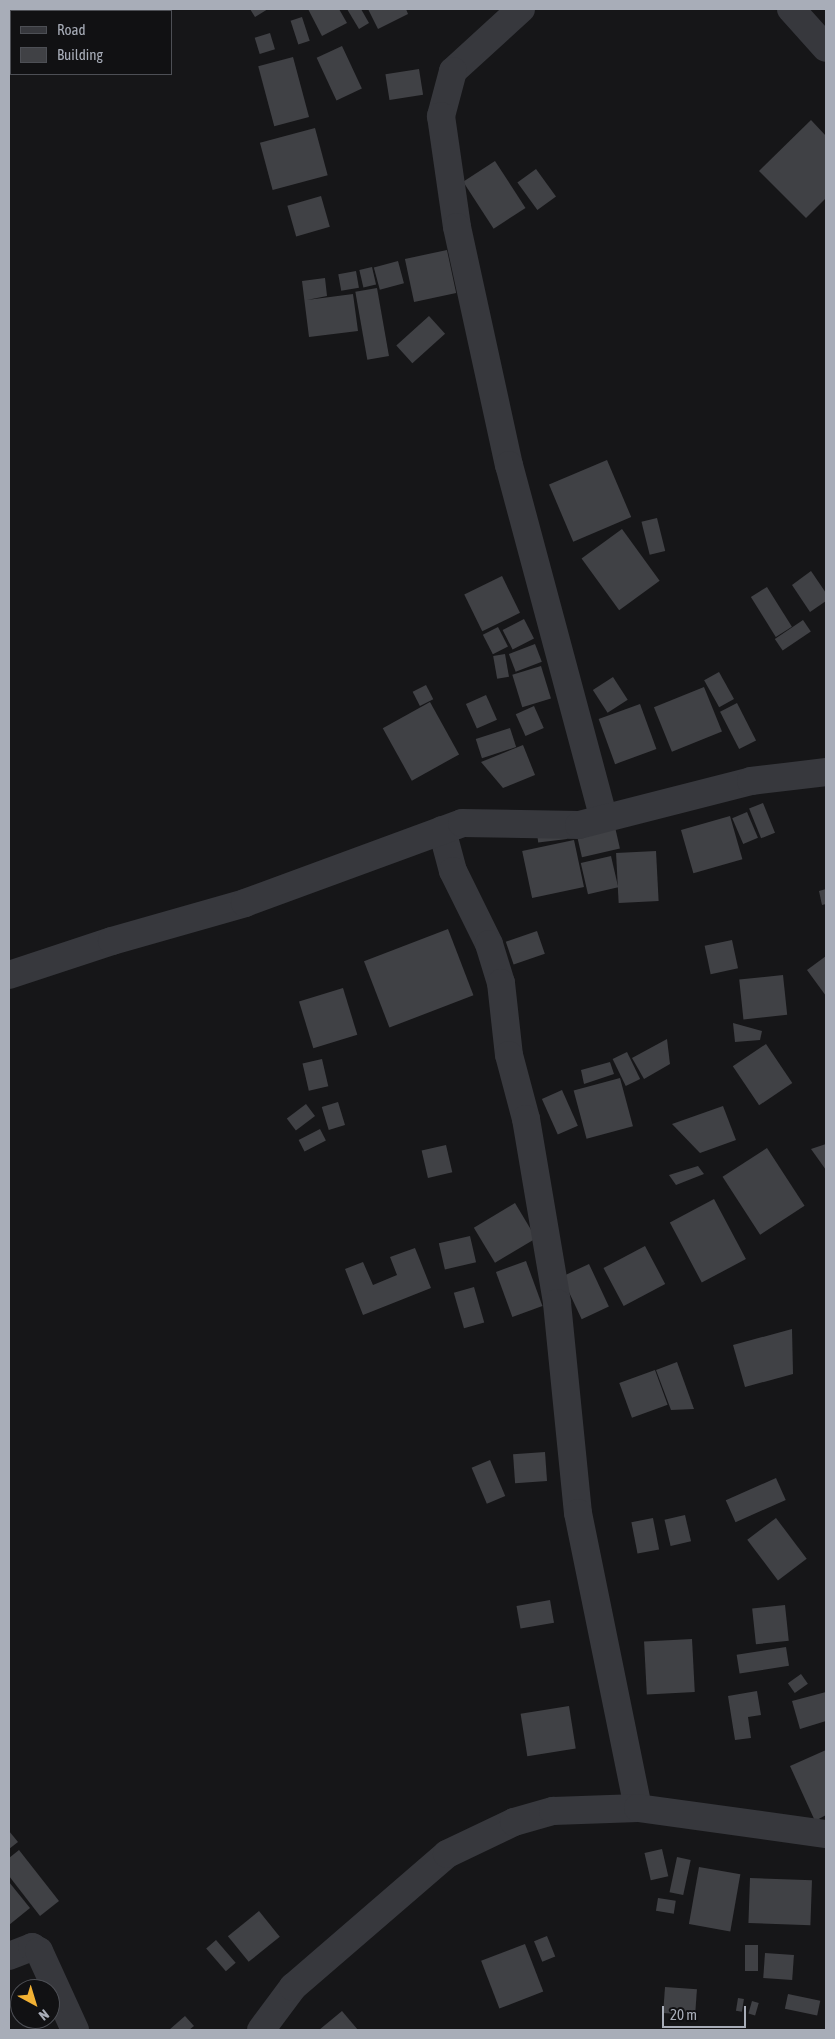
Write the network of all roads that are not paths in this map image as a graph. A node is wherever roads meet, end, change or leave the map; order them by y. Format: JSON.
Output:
{"nodes":[{"id":1,"x":521,"y":9,"type":"edge"},
{"id":2,"x":791,"y":9,"type":"edge"},
{"id":3,"x":826,"y":48,"type":"edge"},
{"id":4,"x":826,"y":772,"type":"edge"},
{"id":5,"x":603,"y":817,"type":"junction"},
{"id":6,"x":442,"y":830,"type":"junction"},
{"id":7,"x":9,"y":975,"type":"edge"},
{"id":8,"x":638,"y":1808,"type":"junction"},
{"id":9,"x":826,"y":1834,"type":"edge"},
{"id":10,"x":9,"y":1956,"type":"edge"},
{"id":11,"x":76,"y":2030,"type":"edge"},
{"id":12,"x":261,"y":2030,"type":"edge"}],
"edges":[{"from":1,"to":5,"type":"street"},
{"from":2,"to":3,"type":"street"},
{"from":4,"to":5,"type":"street"},
{"from":5,"to":6,"type":"street"},
{"from":6,"to":7,"type":"street"},
{"from":6,"to":8,"type":"street"},
{"from":8,"to":9,"type":"street"},
{"from":8,"to":12,"type":"street"},
{"from":10,"to":11,"type":"street"}]}
